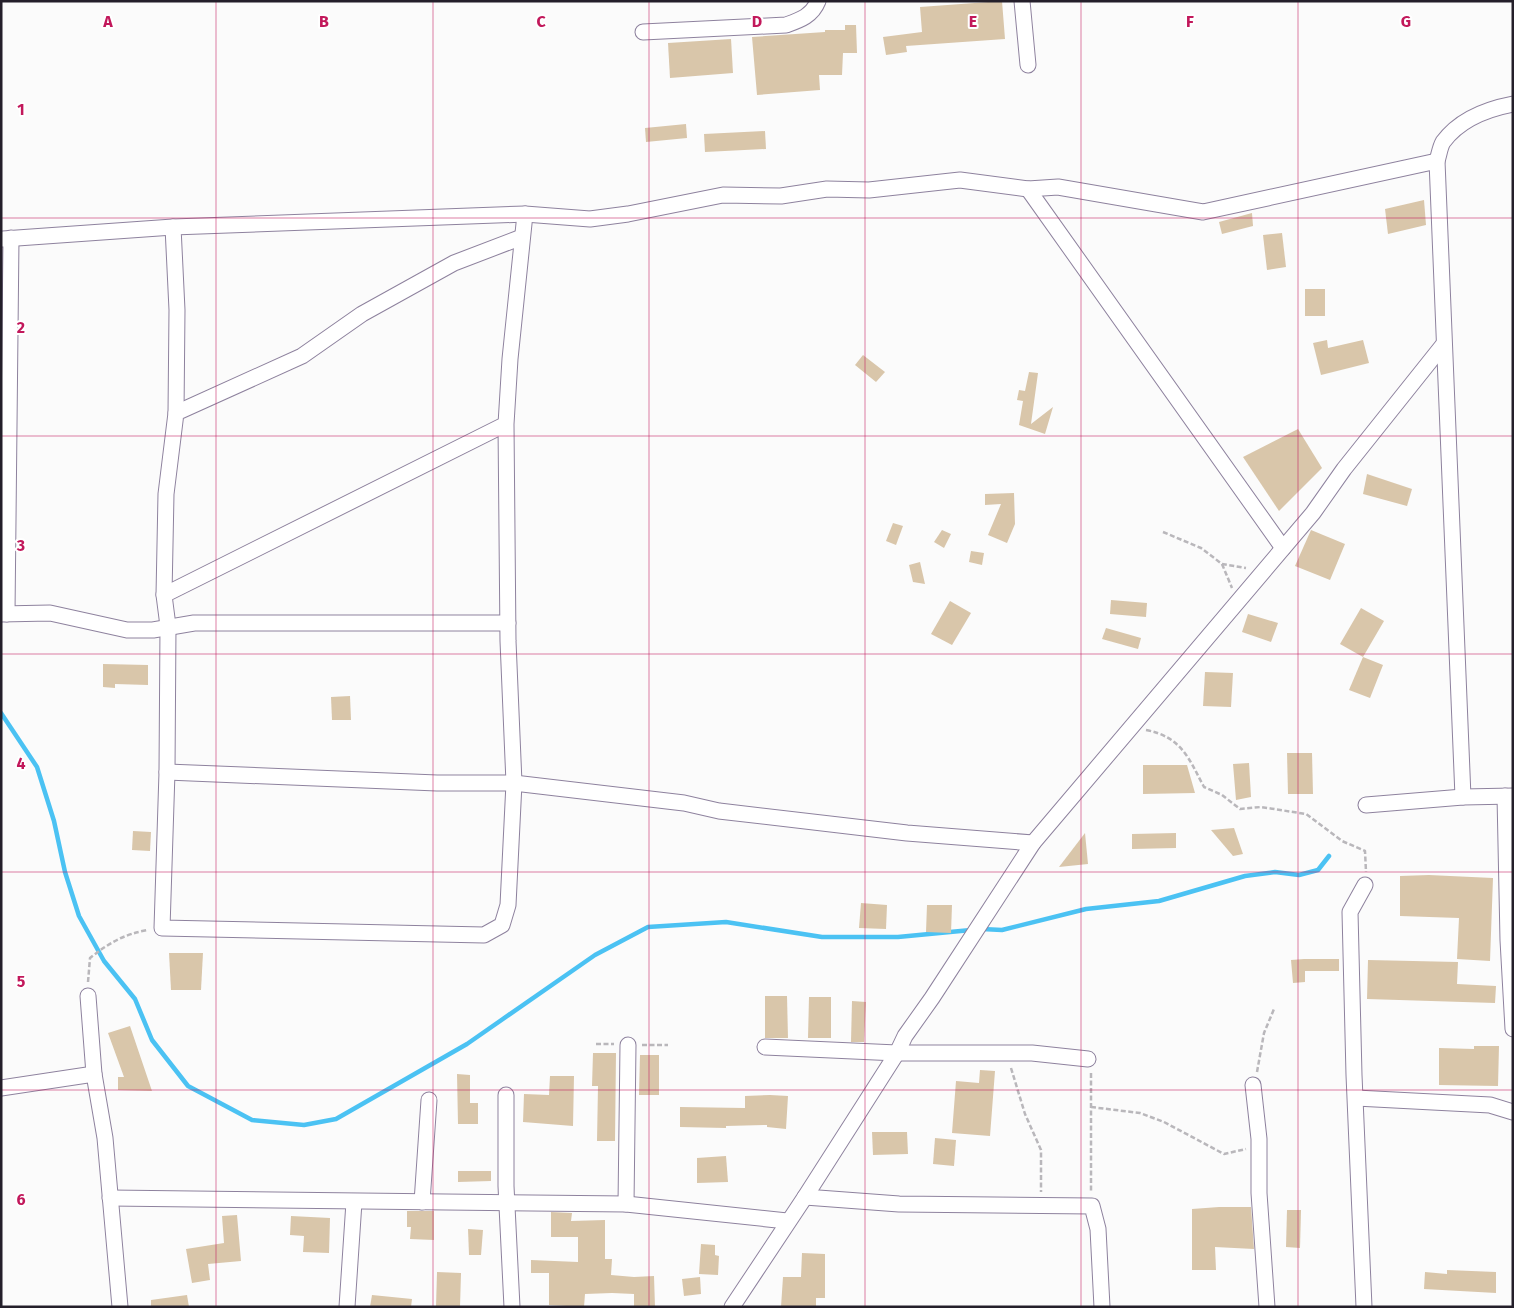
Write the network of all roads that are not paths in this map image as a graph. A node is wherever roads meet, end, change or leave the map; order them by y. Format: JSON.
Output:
{"nodes":[{"id":1,"x":818,"y":1,"type":"edge"},
{"id":2,"x":1022,"y":1,"type":"edge"},
{"id":3,"x":643,"y":32,"type":"dead end"},
{"id":4,"x":1028,"y":65,"type":"dead end"},
{"id":5,"x":1513,"y":104,"type":"edge"},
{"id":6,"x":1437,"y":161,"type":"junction"},
{"id":7,"x":1028,"y":189,"type":"junction"},
{"id":8,"x":525,"y":214,"type":"junction"},
{"id":9,"x":173,"y":227,"type":"junction"},
{"id":10,"x":522,"y":237,"type":"junction"},
{"id":11,"x":6,"y":238,"type":"edge"},
{"id":12,"x":1444,"y":345,"type":"junction"},
{"id":13,"x":176,"y":413,"type":"junction"},
{"id":14,"x":506,"y":424,"type":"junction"},
{"id":15,"x":1283,"y":548,"type":"junction"},
{"id":16,"x":164,"y":595,"type":"junction"},
{"id":17,"x":4,"y":614,"type":"edge"},
{"id":18,"x":508,"y":623,"type":"junction"},
{"id":19,"x":168,"y":626,"type":"junction"},
{"id":20,"x":167,"y":772,"type":"junction"},
{"id":21,"x":514,"y":783,"type":"junction"},
{"id":22,"x":1509,"y":796,"type":"edge"},
{"id":23,"x":1463,"y":797,"type":"junction"},
{"id":24,"x":1366,"y":805,"type":"dead end"},
{"id":25,"x":1033,"y":842,"type":"junction"},
{"id":26,"x":1365,"y":885,"type":"road end"},
{"id":27,"x":88,"y":996,"type":"road end"},
{"id":28,"x":1513,"y":1029,"type":"edge"},
{"id":29,"x":628,"y":1045,"type":"dead end"},
{"id":30,"x":765,"y":1047,"type":"dead end"},
{"id":31,"x":897,"y":1053,"type":"junction"},
{"id":32,"x":1088,"y":1059,"type":"road end"},
{"id":33,"x":94,"y":1074,"type":"junction"},
{"id":34,"x":1253,"y":1085,"type":"dead end"},
{"id":35,"x":1,"y":1088,"type":"edge"},
{"id":36,"x":506,"y":1095,"type":"dead end"},
{"id":37,"x":1356,"y":1098,"type":"junction"},
{"id":38,"x":429,"y":1100,"type":"dead end"},
{"id":39,"x":1513,"y":1112,"type":"edge"},
{"id":40,"x":805,"y":1197,"type":"junction"},
{"id":41,"x":110,"y":1198,"type":"junction"},
{"id":42,"x":507,"y":1201,"type":"junction"},
{"id":43,"x":354,"y":1202,"type":"junction"},
{"id":44,"x":422,"y":1202,"type":"junction"},
{"id":45,"x":626,"y":1204,"type":"junction"},
{"id":46,"x":787,"y":1221,"type":"junction"},
{"id":47,"x":120,"y":1307,"type":"edge"},
{"id":48,"x":347,"y":1307,"type":"edge"},
{"id":49,"x":512,"y":1307,"type":"edge"},
{"id":50,"x":732,"y":1307,"type":"edge"},
{"id":51,"x":1102,"y":1307,"type":"edge"},
{"id":52,"x":1267,"y":1307,"type":"edge"},
{"id":53,"x":1364,"y":1307,"type":"edge"}],
"edges":[{"from":1,"to":3,"type":"street"},
{"from":2,"to":4,"type":"street"},
{"from":5,"to":6,"type":"street"},
{"from":6,"to":7,"type":"street"},
{"from":6,"to":12,"type":"street"},
{"from":7,"to":8,"type":"street"},
{"from":7,"to":15,"type":"street"},
{"from":8,"to":9,"type":"street"},
{"from":8,"to":10,"type":"street"},
{"from":9,"to":11,"type":"street"},
{"from":9,"to":13,"type":"street"},
{"from":10,"to":13,"type":"street"},
{"from":10,"to":14,"type":"street"},
{"from":11,"to":17,"type":"street"},
{"from":12,"to":15,"type":"street"},
{"from":12,"to":23,"type":"street"},
{"from":13,"to":16,"type":"street"},
{"from":14,"to":16,"type":"street"},
{"from":14,"to":18,"type":"street"},
{"from":15,"to":25,"type":"street"},
{"from":16,"to":19,"type":"street"},
{"from":17,"to":19,"type":"street"},
{"from":18,"to":19,"type":"street"},
{"from":18,"to":21,"type":"street"},
{"from":19,"to":20,"type":"street"},
{"from":20,"to":21,"type":"street"},
{"from":20,"to":21,"type":"street"},
{"from":21,"to":25,"type":"street"},
{"from":22,"to":23,"type":"street"},
{"from":22,"to":28,"type":"street"},
{"from":23,"to":24,"type":"street"},
{"from":25,"to":31,"type":"street"},
{"from":26,"to":37,"type":"street"},
{"from":27,"to":33,"type":"street"},
{"from":29,"to":45,"type":"street"},
{"from":30,"to":31,"type":"street"},
{"from":31,"to":32,"type":"street"},
{"from":31,"to":40,"type":"street"},
{"from":33,"to":35,"type":"street"},
{"from":33,"to":41,"type":"street"},
{"from":34,"to":52,"type":"street"},
{"from":36,"to":42,"type":"street"},
{"from":37,"to":39,"type":"street"},
{"from":37,"to":53,"type":"street"},
{"from":38,"to":44,"type":"street"},
{"from":40,"to":46,"type":"street"},
{"from":40,"to":51,"type":"street"},
{"from":41,"to":43,"type":"street"},
{"from":41,"to":47,"type":"street"},
{"from":42,"to":44,"type":"street"},
{"from":42,"to":45,"type":"street"},
{"from":42,"to":49,"type":"street"},
{"from":43,"to":44,"type":"street"},
{"from":43,"to":48,"type":"street"},
{"from":45,"to":46,"type":"street"},
{"from":46,"to":50,"type":"street"}]}
